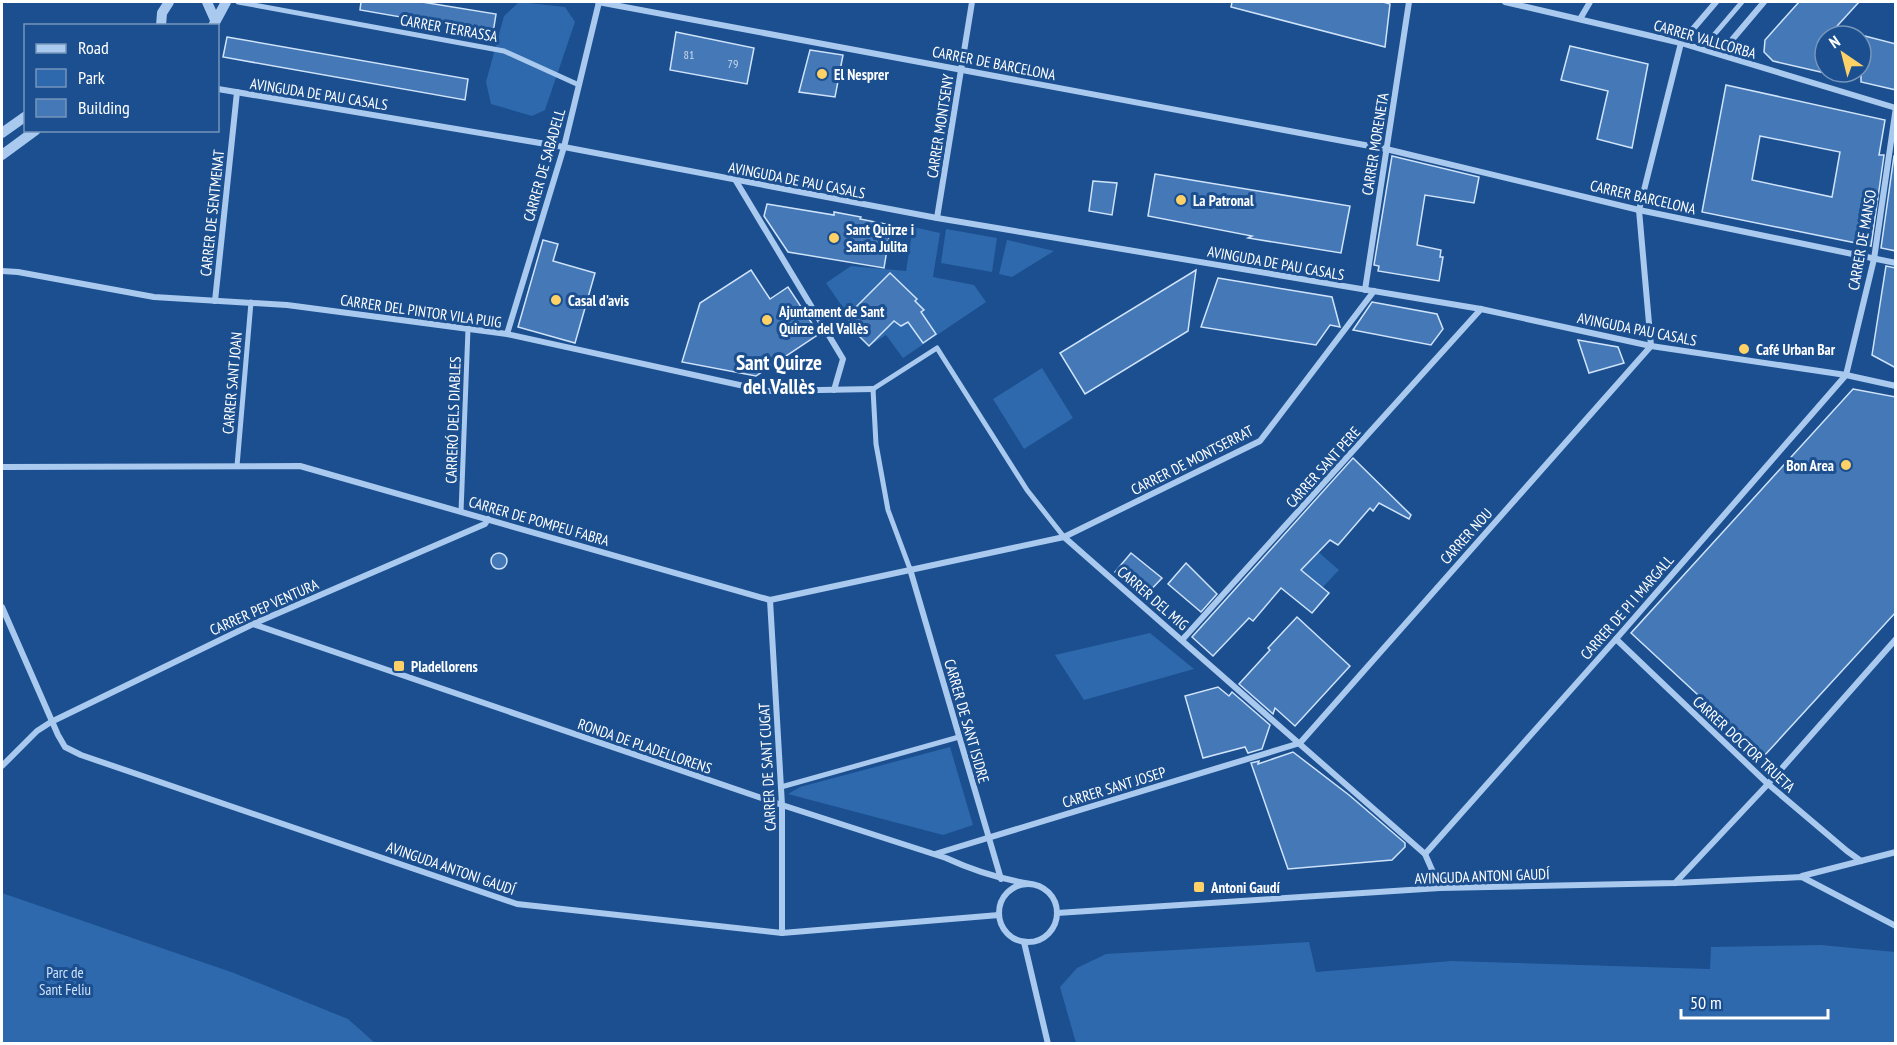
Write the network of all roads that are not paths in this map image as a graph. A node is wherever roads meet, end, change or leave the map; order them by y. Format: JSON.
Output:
{"nodes":[{"id":1,"x":168,"y":2,"type":"edge"},
{"id":2,"x":207,"y":2,"type":"edge"},
{"id":3,"x":226,"y":2,"type":"edge"},
{"id":4,"x":238,"y":2,"type":"edge"},
{"id":5,"x":599,"y":2,"type":"edge"},
{"id":6,"x":972,"y":2,"type":"edge"},
{"id":7,"x":1409,"y":2,"type":"edge"},
{"id":8,"x":1505,"y":2,"type":"edge"},
{"id":9,"x":1590,"y":2,"type":"edge"},
{"id":10,"x":1716,"y":2,"type":"edge"},
{"id":11,"x":1742,"y":2,"type":"edge"},
{"id":12,"x":1764,"y":2,"type":"edge"},
{"id":13,"x":1580,"y":19,"type":"junction"},
{"id":14,"x":214,"y":23,"type":"edge"},
{"id":15,"x":158,"y":24,"type":"edge"},
{"id":16,"x":1681,"y":43,"type":"junction"},
{"id":17,"x":1702,"y":49,"type":"junction"},
{"id":18,"x":1720,"y":54,"type":"junction"},
{"id":19,"x":961,"y":69,"type":"junction"},
{"id":20,"x":579,"y":85,"type":"junction"},
{"id":21,"x":219,"y":89,"type":"edge"},
{"id":22,"x":237,"y":92,"type":"junction"},
{"id":23,"x":1895,"y":108,"type":"edge"},
{"id":24,"x":24,"y":117,"type":"edge"},
{"id":25,"x":33,"y":132,"type":"edge"},
{"id":26,"x":2,"y":133,"type":"edge"},
{"id":27,"x":564,"y":147,"type":"junction"},
{"id":28,"x":1386,"y":149,"type":"junction"},
{"id":29,"x":2,"y":155,"type":"edge"},
{"id":30,"x":736,"y":181,"type":"junction"},
{"id":31,"x":1638,"y":210,"type":"junction"},
{"id":32,"x":937,"y":218,"type":"junction"},
{"id":33,"x":1874,"y":259,"type":"junction"},
{"id":34,"x":1896,"y":263,"type":"edge"},
{"id":35,"x":2,"y":271,"type":"edge"},
{"id":36,"x":1365,"y":290,"type":"junction"},
{"id":37,"x":1374,"y":291,"type":"junction"},
{"id":38,"x":215,"y":301,"type":"junction"},
{"id":39,"x":251,"y":302,"type":"junction"},
{"id":40,"x":1481,"y":309,"type":"junction"},
{"id":41,"x":468,"y":329,"type":"junction"},
{"id":42,"x":507,"y":334,"type":"junction"},
{"id":43,"x":1651,"y":346,"type":"junction"},
{"id":44,"x":1846,"y":375,"type":"junction"},
{"id":45,"x":1896,"y":386,"type":"edge"},
{"id":46,"x":873,"y":389,"type":"junction"},
{"id":47,"x":834,"y":390,"type":"junction"},
{"id":48,"x":237,"y":466,"type":"junction"},
{"id":49,"x":2,"y":467,"type":"edge"},
{"id":50,"x":461,"y":512,"type":"junction"},
{"id":51,"x":488,"y":519,"type":"junction"},
{"id":52,"x":1064,"y":537,"type":"junction"},
{"id":53,"x":910,"y":569,"type":"junction"},
{"id":54,"x":770,"y":600,"type":"junction"},
{"id":55,"x":2,"y":606,"type":"edge"},
{"id":56,"x":253,"y":624,"type":"junction"},
{"id":57,"x":1616,"y":639,"type":"junction"},
{"id":58,"x":1896,"y":639,"type":"edge"},
{"id":59,"x":1182,"y":640,"type":"junction"},
{"id":60,"x":51,"y":722,"type":"junction"},
{"id":61,"x":959,"y":737,"type":"junction"},
{"id":62,"x":1300,"y":742,"type":"junction"},
{"id":63,"x":2,"y":766,"type":"edge"},
{"id":64,"x":1768,"y":784,"type":"junction"},
{"id":65,"x":781,"y":788,"type":"junction"},
{"id":66,"x":782,"y":806,"type":"junction"},
{"id":67,"x":989,"y":838,"type":"junction"},
{"id":68,"x":1896,"y":852,"type":"edge"},
{"id":69,"x":935,"y":854,"type":"junction"},
{"id":70,"x":1425,"y":854,"type":"junction"},
{"id":71,"x":1861,"y":861,"type":"junction"},
{"id":72,"x":1802,"y":877,"type":"junction"},
{"id":73,"x":1001,"y":879,"type":"junction"},
{"id":74,"x":1675,"y":883,"type":"junction"},
{"id":75,"x":1030,"y":884,"type":"junction"},
{"id":76,"x":1440,"y":888,"type":"junction"},
{"id":77,"x":1057,"y":913,"type":"junction"},
{"id":78,"x":999,"y":915,"type":"junction"},
{"id":79,"x":1896,"y":926,"type":"edge"},
{"id":80,"x":782,"y":933,"type":"junction"},
{"id":81,"x":1023,"y":942,"type":"junction"},
{"id":82,"x":1048,"y":1044,"type":"edge"}],
"edges":[{"from":1,"to":15,"type":"street"},
{"from":2,"to":14,"type":"street"},
{"from":3,"to":14,"type":"street"},
{"from":4,"to":20,"type":"street","name":"CARRER TERRASSA"},
{"from":5,"to":19,"type":"street","name":"CARRER DE BARCELONA"},
{"from":5,"to":20,"type":"street","name":"CARRER DE SABADELL"},
{"from":6,"to":19,"type":"street","name":"CARRER MONTSENY"},
{"from":7,"to":28,"type":"street","name":"CARRER MORENETA"},
{"from":8,"to":13,"type":"street","name":"CARRER VALLCORBA"},
{"from":9,"to":13,"type":"street"},
{"from":10,"to":16,"type":"street"},
{"from":11,"to":17,"type":"street"},
{"from":12,"to":18,"type":"street"},
{"from":13,"to":16,"type":"street","name":"CARRER VALLCORBA"},
{"from":16,"to":17,"type":"street","name":"CARRER VALLCORBA"},
{"from":16,"to":31,"type":"street"},
{"from":17,"to":18,"type":"street","name":"CARRER VALLCORBA"},
{"from":18,"to":23,"type":"street","name":"CARRER VALLCORBA"},
{"from":19,"to":28,"type":"street","name":"CARRER DE BARCELONA"},
{"from":19,"to":32,"type":"street","name":"CARRER MONTSENY"},
{"from":20,"to":27,"type":"street","name":"CARRER DE SABADELL"},
{"from":21,"to":22,"type":"street","name":"AVINGUDA DE PAU CASALS"},
{"from":22,"to":27,"type":"street","name":"AVINGUDA DE PAU CASALS"},
{"from":22,"to":38,"type":"street","name":"CARRER DE SENTMENAT"},
{"from":23,"to":33,"type":"street","name":"CARRER DE MANSO"},
{"from":24,"to":26,"type":"street"},
{"from":25,"to":29,"type":"street"},
{"from":27,"to":30,"type":"street","name":"AVINGUDA DE PAU CASALS"},
{"from":27,"to":42,"type":"street","name":"CARRER DE SABADELL"},
{"from":28,"to":31,"type":"street","name":"CARRER BARCELONA"},
{"from":28,"to":36,"type":"street","name":"CARRER MORENETA"},
{"from":30,"to":32,"type":"street","name":"AVINGUDA DE PAU CASALS"},
{"from":30,"to":47,"type":"street"},
{"from":31,"to":33,"type":"street","name":"CARRER BARCELONA"},
{"from":31,"to":43,"type":"street"},
{"from":32,"to":36,"type":"street","name":"AVINGUDA DE PAU CASALS"},
{"from":33,"to":34,"type":"street","name":"CARRER BARCELONA"},
{"from":33,"to":44,"type":"street","name":"CARRER DE MANSO"},
{"from":35,"to":38,"type":"street","name":"CARRER DEL PINTOR VILA PUIG"},
{"from":36,"to":37,"type":"street","name":"AVINGUDA DE PAU CASALS"},
{"from":37,"to":40,"type":"street","name":"AVINGUDA PAU CASALS"},
{"from":37,"to":52,"type":"street","name":"CARRER DE MONTSERRAT"},
{"from":38,"to":39,"type":"street","name":"CARRER DEL PINTOR VILA PUIG"},
{"from":39,"to":41,"type":"street","name":"CARRER DEL PINTOR VILA PUIG"},
{"from":39,"to":48,"type":"street","name":"CARRER SANT JOAN"},
{"from":40,"to":43,"type":"street","name":"AVINGUDA PAU CASALS"},
{"from":40,"to":59,"type":"street","name":"CARRER SANT PERE"},
{"from":41,"to":42,"type":"street","name":"CARRER DEL PINTOR VILA PUIG"},
{"from":41,"to":50,"type":"street","name":"CARRERÓ DELS DIABLES"},
{"from":42,"to":47,"type":"street","name":"CARRER DEL PINTOR VILA PUIG"},
{"from":43,"to":44,"type":"street","name":"AVINGUDA PAU CASALS"},
{"from":43,"to":62,"type":"street","name":"CARRER NOU"},
{"from":44,"to":45,"type":"street","name":"AVINGUDA PAU CASALS"},
{"from":44,"to":57,"type":"street","name":"CARRER DE PI I MARGALL"},
{"from":46,"to":47,"type":"street","name":"CARRER DEL PINTOR VILA PUIG"},
{"from":46,"to":52,"type":"street","name":"CARRER DEL MIG"},
{"from":46,"to":53,"type":"street"},
{"from":48,"to":49,"type":"street","name":"CARRER DE POMPEU FABRA"},
{"from":48,"to":50,"type":"street","name":"CARRER DE POMPEU FABRA"},
{"from":50,"to":51,"type":"street","name":"CARRER DE POMPEU FABRA"},
{"from":51,"to":54,"type":"street","name":"CARRER DE POMPEU FABRA"},
{"from":51,"to":56,"type":"street","name":"CARRER PEP VENTURA"},
{"from":52,"to":53,"type":"street","name":"CARRER DE POMPEU FABRA"},
{"from":52,"to":59,"type":"street","name":"CARRER DEL MIG"},
{"from":53,"to":54,"type":"street","name":"CARRER DE POMPEU FABRA"},
{"from":53,"to":61,"type":"street","name":"CARRER DE SANT ISIDRE"},
{"from":54,"to":65,"type":"street","name":"CARRER DE SANT CUGAT"},
{"from":55,"to":60,"type":"street","name":"AVINGUDA ANTONI GAUDÍ"},
{"from":56,"to":60,"type":"street","name":"CARRER PEP VENTURA"},
{"from":56,"to":66,"type":"street","name":"RONDA DE PLADELLORENS"},
{"from":57,"to":64,"type":"street","name":"CARRER DOCTOR TRUETA"},
{"from":57,"to":70,"type":"street","name":"CARRER DE PI I MARGALL"},
{"from":58,"to":64,"type":"street"},
{"from":59,"to":62,"type":"street","name":"CARRER DEL MIG"},
{"from":60,"to":63,"type":"street","name":"CARRER PEP VENTURA"},
{"from":60,"to":80,"type":"street","name":"AVINGUDA ANTONI GAUDÍ"},
{"from":61,"to":65,"type":"street"},
{"from":61,"to":67,"type":"street","name":"CARRER DE SANT ISIDRE"},
{"from":62,"to":67,"type":"street","name":"CARRER SANT JOSEP"},
{"from":62,"to":70,"type":"street","name":"CARRER DEL MIG"},
{"from":64,"to":71,"type":"street","name":"CARRER DOCTOR TRUETA"},
{"from":64,"to":74,"type":"street"},
{"from":65,"to":66,"type":"street","name":"CARRER DE SANT CUGAT"},
{"from":66,"to":69,"type":"street","name":"RONDA DE PLADELLORENS"},
{"from":66,"to":80,"type":"street","name":"CARRER DE SANT CUGAT"},
{"from":67,"to":69,"type":"street","name":"CARRER SANT JOSEP"},
{"from":67,"to":73,"type":"street","name":"CARRER DE SANT ISIDRE"},
{"from":68,"to":71,"type":"street","name":"AVINGUDA ANTONI GAUDÍ"},
{"from":69,"to":73,"type":"street","name":"RONDA DE PLADELLORENS"},
{"from":70,"to":76,"type":"street","name":"CARRER DEL MIG"},
{"from":71,"to":72,"type":"street","name":"AVINGUDA ANTONI GAUDÍ"},
{"from":72,"to":74,"type":"street","name":"AVINGUDA ANTONI GAUDÍ"},
{"from":72,"to":79,"type":"street"},
{"from":73,"to":75,"type":"street","name":"RONDA DE PLADELLORENS"},
{"from":74,"to":76,"type":"street","name":"AVINGUDA ANTONI GAUDÍ"},
{"from":75,"to":77,"type":"street"},
{"from":75,"to":78,"type":"street"},
{"from":76,"to":77,"type":"street","name":"AVINGUDA ANTONI GAUDÍ"},
{"from":77,"to":81,"type":"street"},
{"from":78,"to":80,"type":"street","name":"AVINGUDA ANTONI GAUDÍ"},
{"from":78,"to":81,"type":"street"},
{"from":81,"to":82,"type":"street"}]}
